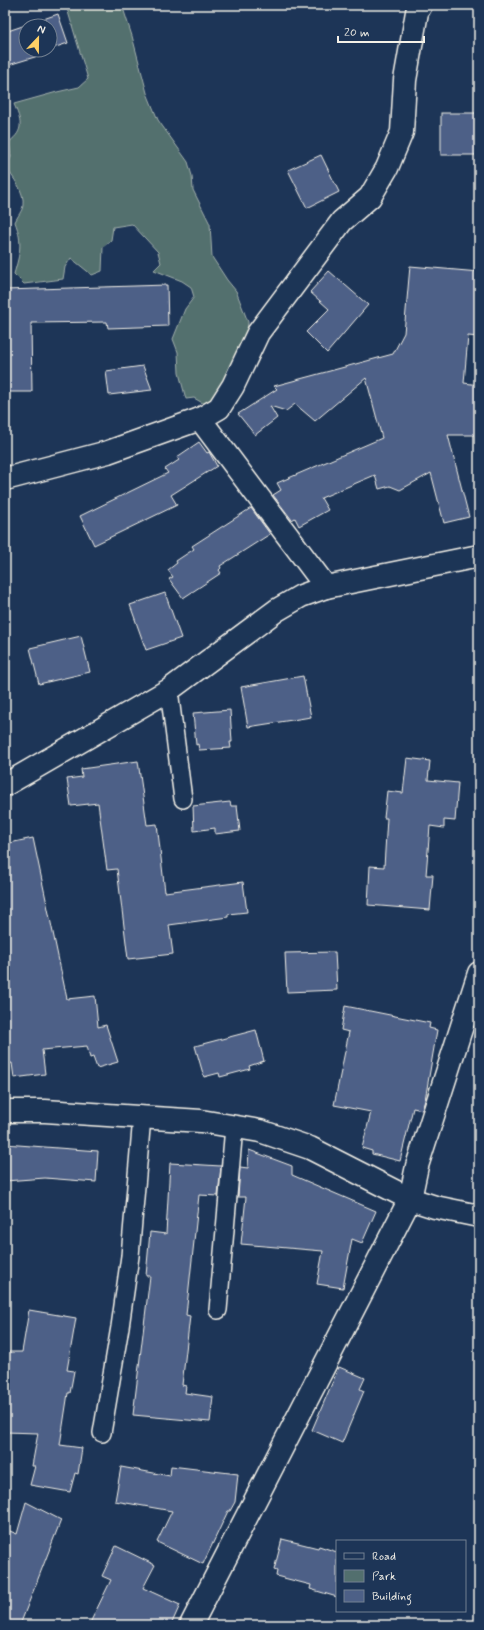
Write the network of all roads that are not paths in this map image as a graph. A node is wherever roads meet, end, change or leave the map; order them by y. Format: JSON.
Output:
{"nodes":[{"id":1,"x":421,"y":5,"type":"edge"},
{"id":2,"x":200,"y":419,"type":"junction"},
{"id":3,"x":5,"y":479,"type":"edge"},
{"id":4,"x":479,"y":556,"type":"edge"},
{"id":5,"x":326,"y":587,"type":"junction"},
{"id":6,"x":169,"y":690,"type":"junction"},
{"id":7,"x":5,"y":785,"type":"edge"},
{"id":8,"x":183,"y":799,"type":"dead end"},
{"id":9,"x":479,"y":973,"type":"edge"},
{"id":10,"x":5,"y":1111,"type":"edge"},
{"id":11,"x":142,"y":1117,"type":"junction"},
{"id":12,"x":234,"y":1126,"type":"junction"},
{"id":13,"x":410,"y":1199,"type":"junction"},
{"id":14,"x":479,"y":1216,"type":"edge"},
{"id":15,"x":218,"y":1310,"type":"dead end"},
{"id":16,"x":102,"y":1433,"type":"dead end"},
{"id":17,"x":190,"y":1625,"type":"edge"}],
"edges":[{"from":1,"to":2,"type":"street"},
{"from":2,"to":3,"type":"street"},
{"from":2,"to":5,"type":"street"},
{"from":4,"to":5,"type":"street"},
{"from":5,"to":6,"type":"street"},
{"from":6,"to":7,"type":"street"},
{"from":6,"to":8,"type":"lane"},
{"from":9,"to":13,"type":"street"},
{"from":10,"to":11,"type":"street"},
{"from":11,"to":12,"type":"street"},
{"from":11,"to":16,"type":"lane"},
{"from":12,"to":13,"type":"street"},
{"from":12,"to":15,"type":"lane"},
{"from":13,"to":14,"type":"street"},
{"from":13,"to":17,"type":"street"}]}
